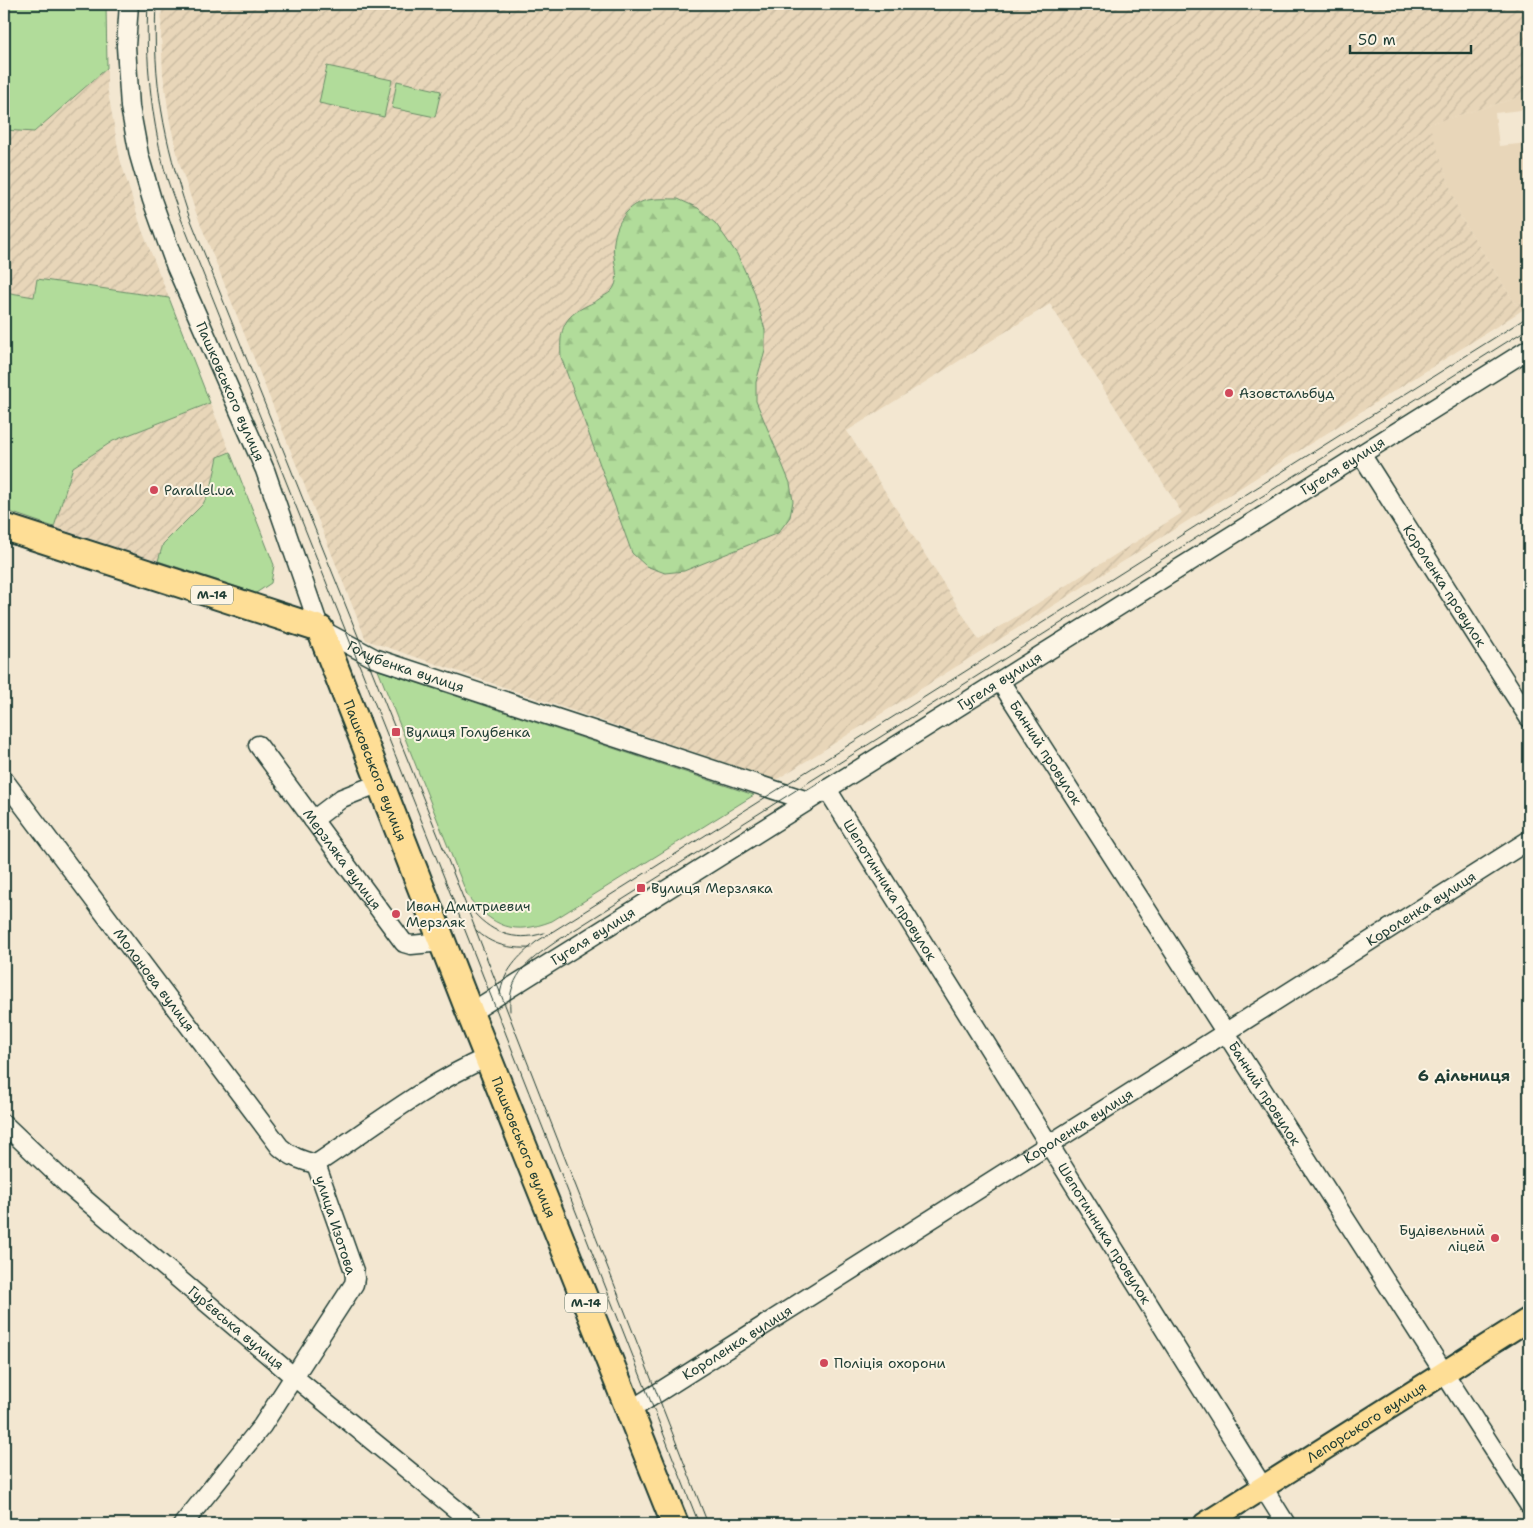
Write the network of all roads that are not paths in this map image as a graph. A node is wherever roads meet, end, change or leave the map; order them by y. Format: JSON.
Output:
{"nodes":[{"id":1,"x":129,"y":4,"type":"edge"},
{"id":2,"x":1529,"y":349,"type":"edge"},
{"id":3,"x":1362,"y":454,"type":"junction"},
{"id":4,"x":4,"y":527,"type":"edge"},
{"id":5,"x":320,"y":629,"type":"junction"},
{"id":6,"x":1000,"y":681,"type":"junction"},
{"id":7,"x":1529,"y":718,"type":"edge"},
{"id":8,"x":258,"y":745,"type":"dead end"},
{"id":9,"x":4,"y":780,"type":"edge"},
{"id":10,"x":380,"y":783,"type":"junction"},
{"id":11,"x":828,"y":789,"type":"junction"},
{"id":12,"x":808,"y":801,"type":"junction"},
{"id":13,"x":313,"y":820,"type":"junction"},
{"id":14,"x":1529,"y":840,"type":"edge"},
{"id":15,"x":442,"y":942,"type":"junction"},
{"id":16,"x":470,"y":1013,"type":"junction"},
{"id":17,"x":1226,"y":1032,"type":"junction"},
{"id":18,"x":488,"y":1057,"type":"junction"},
{"id":19,"x":4,"y":1124,"type":"edge"},
{"id":20,"x":1049,"y":1145,"type":"junction"},
{"id":21,"x":316,"y":1164,"type":"junction"},
{"id":22,"x":1529,"y":1319,"type":"edge"},
{"id":23,"x":1445,"y":1372,"type":"junction"},
{"id":24,"x":293,"y":1376,"type":"junction"},
{"id":25,"x":629,"y":1411,"type":"junction"},
{"id":26,"x":1263,"y":1488,"type":"junction"},
{"id":27,"x":1529,"y":1505,"type":"edge"},
{"id":28,"x":183,"y":1524,"type":"edge"},
{"id":29,"x":474,"y":1524,"type":"edge"},
{"id":30,"x":675,"y":1524,"type":"edge"},
{"id":31,"x":1205,"y":1524,"type":"edge"},
{"id":32,"x":1286,"y":1524,"type":"edge"}],
"edges":[{"from":1,"to":5,"type":"street","name":"Пашковського вулиця"},
{"from":2,"to":3,"type":"street","name":"Гугеля вулиця"},
{"from":3,"to":6,"type":"street","name":"Гугеля вулиця"},
{"from":3,"to":7,"type":"street","name":"Короленка провулок"},
{"from":4,"to":5,"type":"highway","name":"Голубенка вулиця","number":"М-14"},
{"from":5,"to":10,"type":"highway","name":"Пашковського вулиця","number":"М-14"},
{"from":5,"to":12,"type":"street","name":"Голубенка вулиця"},
{"from":6,"to":11,"type":"street","name":"Гугеля вулиця"},
{"from":6,"to":17,"type":"street","name":"Банний провулок"},
{"from":8,"to":13,"type":"street","name":"Мерзляка вулиця"},
{"from":9,"to":21,"type":"street","name":"Молонова вулиця"},
{"from":10,"to":13,"type":"street"},
{"from":10,"to":15,"type":"highway","name":"Пашковського вулиця","number":"М-14"},
{"from":11,"to":12,"type":"street","name":"Гугеля вулиця"},
{"from":11,"to":20,"type":"street","name":"Шепотинника провулок"},
{"from":12,"to":16,"type":"street","name":"Гугеля вулиця"},
{"from":13,"to":15,"type":"street","name":"Мерзляка вулиця"},
{"from":14,"to":17,"type":"street","name":"Короленка вулиця"},
{"from":15,"to":16,"type":"highway","name":"Пашковського вулиця","number":"М-14"},
{"from":16,"to":18,"type":"highway","name":"Пашковського вулиця","number":"М-14"},
{"from":17,"to":20,"type":"street","name":"Короленка вулиця"},
{"from":17,"to":23,"type":"street","name":"Банний провулок"},
{"from":18,"to":21,"type":"street","name":"улица Изотова"},
{"from":18,"to":25,"type":"highway","name":"Пашковського вулиця","number":"М-14"},
{"from":19,"to":24,"type":"street","name":"Гур’євська вулиця"},
{"from":20,"to":25,"type":"street","name":"Короленка вулиця"},
{"from":20,"to":26,"type":"street","name":"Шепотинника провулок"},
{"from":21,"to":24,"type":"street","name":"улица Изотова"},
{"from":22,"to":23,"type":"main road","name":"Лепорського вулиця"},
{"from":23,"to":26,"type":"main road","name":"Лепорського вулиця"},
{"from":23,"to":27,"type":"street","name":"Банний провулок"},
{"from":24,"to":28,"type":"street","name":"улица Изотова"},
{"from":24,"to":29,"type":"street","name":"Гур’євська вулиця"},
{"from":25,"to":30,"type":"highway","name":"Пашковського вулиця","number":"М-14"},
{"from":26,"to":31,"type":"main road","name":"Лепорського вулиця"},
{"from":26,"to":32,"type":"street","name":"Шепотинника провулок"}]}
